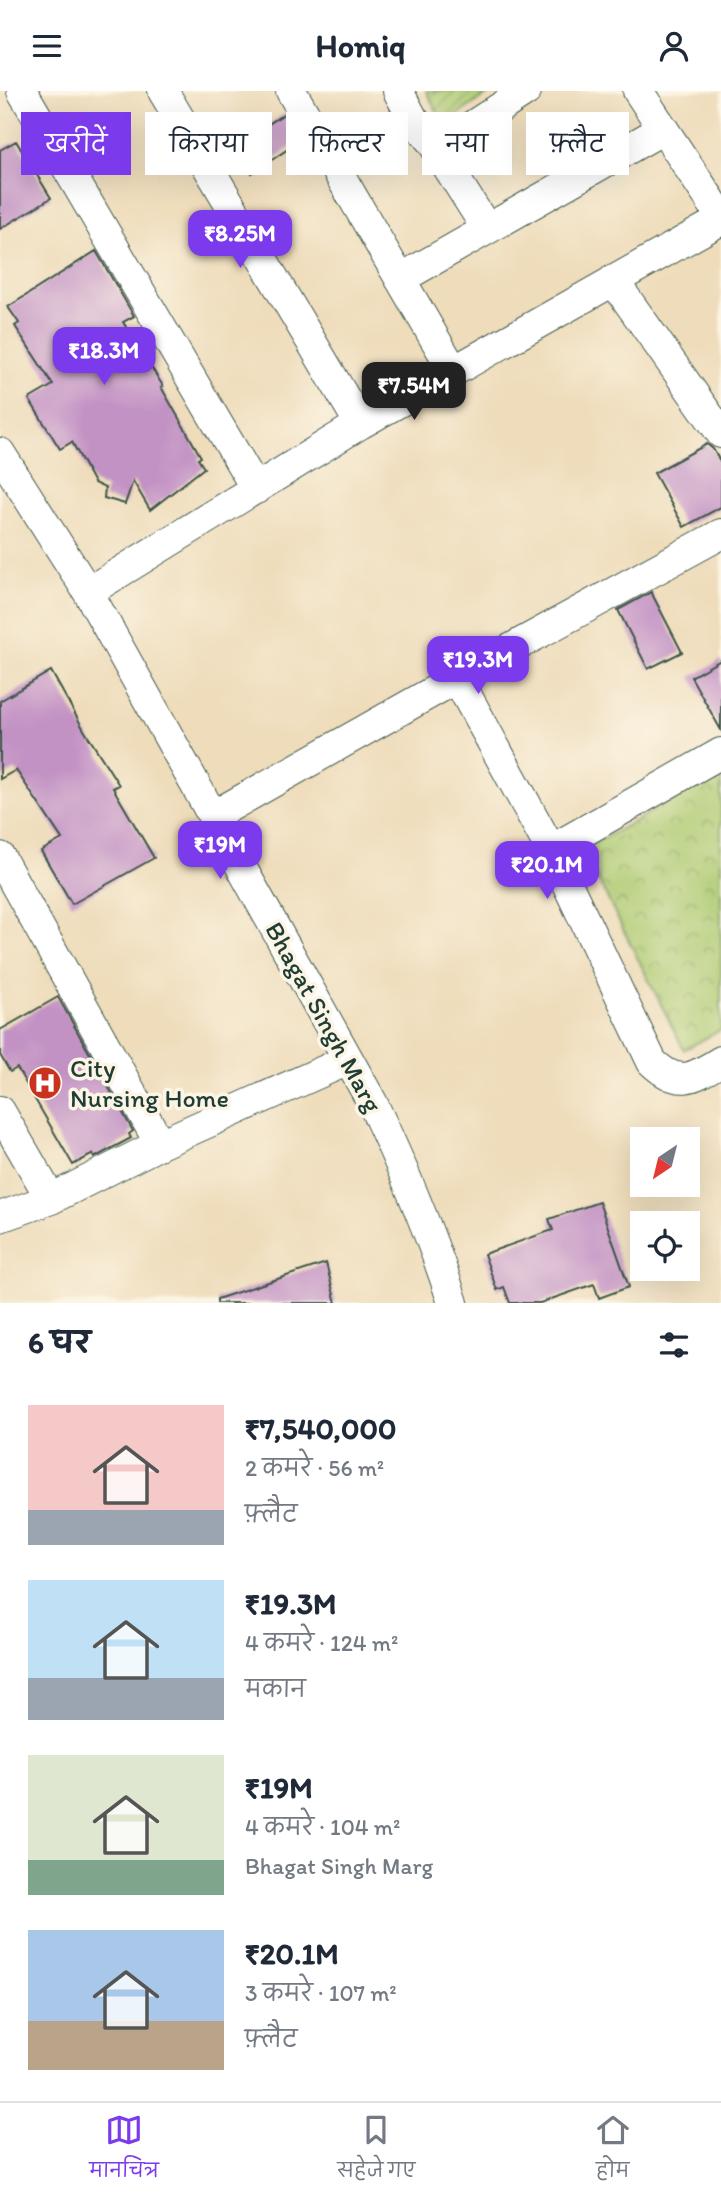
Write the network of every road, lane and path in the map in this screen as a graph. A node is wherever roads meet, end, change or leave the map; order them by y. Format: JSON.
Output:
{"nodes":[{"id":1,"x":22,"y":91,"type":"edge"},
{"id":2,"x":163,"y":91,"type":"edge"},
{"id":3,"x":291,"y":91,"type":"edge"},
{"id":4,"x":398,"y":91,"type":"edge"},
{"id":5,"x":526,"y":91,"type":"edge"},
{"id":6,"x":638,"y":91,"type":"edge"},
{"id":7,"x":494,"y":112,"type":"edge"},
{"id":8,"x":663,"y":129,"type":"junction"},
{"id":9,"x":422,"y":130,"type":"edge"},
{"id":10,"x":453,"y":175,"type":"edge"},
{"id":11,"x":721,"y":218,"type":"edge"},
{"id":12,"x":487,"y":229,"type":"junction"},
{"id":13,"x":400,"y":279,"type":"junction"},
{"id":14,"x":613,"y":281,"type":"junction"},
{"id":15,"x":453,"y":370,"type":"junction"},
{"id":16,"x":360,"y":424,"type":"junction"},
{"id":17,"x":721,"y":433,"type":"edge"},
{"id":18,"x":0,"y":453,"type":"edge"},
{"id":19,"x":256,"y":489,"type":"junction"},
{"id":20,"x":721,"y":534,"type":"edge"},
{"id":21,"x":88,"y":592,"type":"junction"},
{"id":22,"x":457,"y":678,"type":"junction"},
{"id":23,"x":721,"y":753,"type":"edge"},
{"id":24,"x":213,"y":816,"type":"junction"},
{"id":25,"x":551,"y":850,"type":"junction"},
{"id":26,"x":0,"y":857,"type":"edge"},
{"id":27,"x":348,"y":1060,"type":"junction"},
{"id":28,"x":721,"y":1061,"type":"edge"},
{"id":29,"x":1,"y":1115,"type":"edge"},
{"id":30,"x":160,"y":1144,"type":"junction"},
{"id":31,"x":51,"y":1199,"type":"junction"},
{"id":32,"x":0,"y":1217,"type":"edge"},
{"id":33,"x":453,"y":1303,"type":"edge"}],
"edges":[{"from":1,"to":19,"type":"street"},
{"from":2,"to":16,"type":"street"},
{"from":3,"to":13,"type":"street"},
{"from":4,"to":9,"type":"street"},
{"from":5,"to":7,"type":"street"},
{"from":6,"to":8,"type":"street"},
{"from":8,"to":11,"type":"street"},
{"from":8,"to":12,"type":"street"},
{"from":10,"to":12,"type":"street"},
{"from":11,"to":14,"type":"street"},
{"from":12,"to":13,"type":"street"},
{"from":13,"to":15,"type":"street"},
{"from":14,"to":15,"type":"street"},
{"from":14,"to":17,"type":"street"},
{"from":15,"to":16,"type":"street"},
{"from":16,"to":19,"type":"street"},
{"from":18,"to":21,"type":"street","name":"Bhagat Singh Marg"},
{"from":19,"to":21,"type":"street"},
{"from":20,"to":22,"type":"street"},
{"from":21,"to":24,"type":"street","name":"Bhagat Singh Marg"},
{"from":22,"to":24,"type":"street"},
{"from":22,"to":25,"type":"street"},
{"from":23,"to":25,"type":"street"},
{"from":24,"to":27,"type":"street","name":"Bhagat Singh Marg"},
{"from":25,"to":28,"type":"street"},
{"from":26,"to":30,"type":"street"},
{"from":27,"to":30,"type":"street"},
{"from":27,"to":33,"type":"street","name":"Bhagat Singh Marg"},
{"from":29,"to":31,"type":"street"},
{"from":30,"to":31,"type":"street"},
{"from":31,"to":32,"type":"street"}]}
